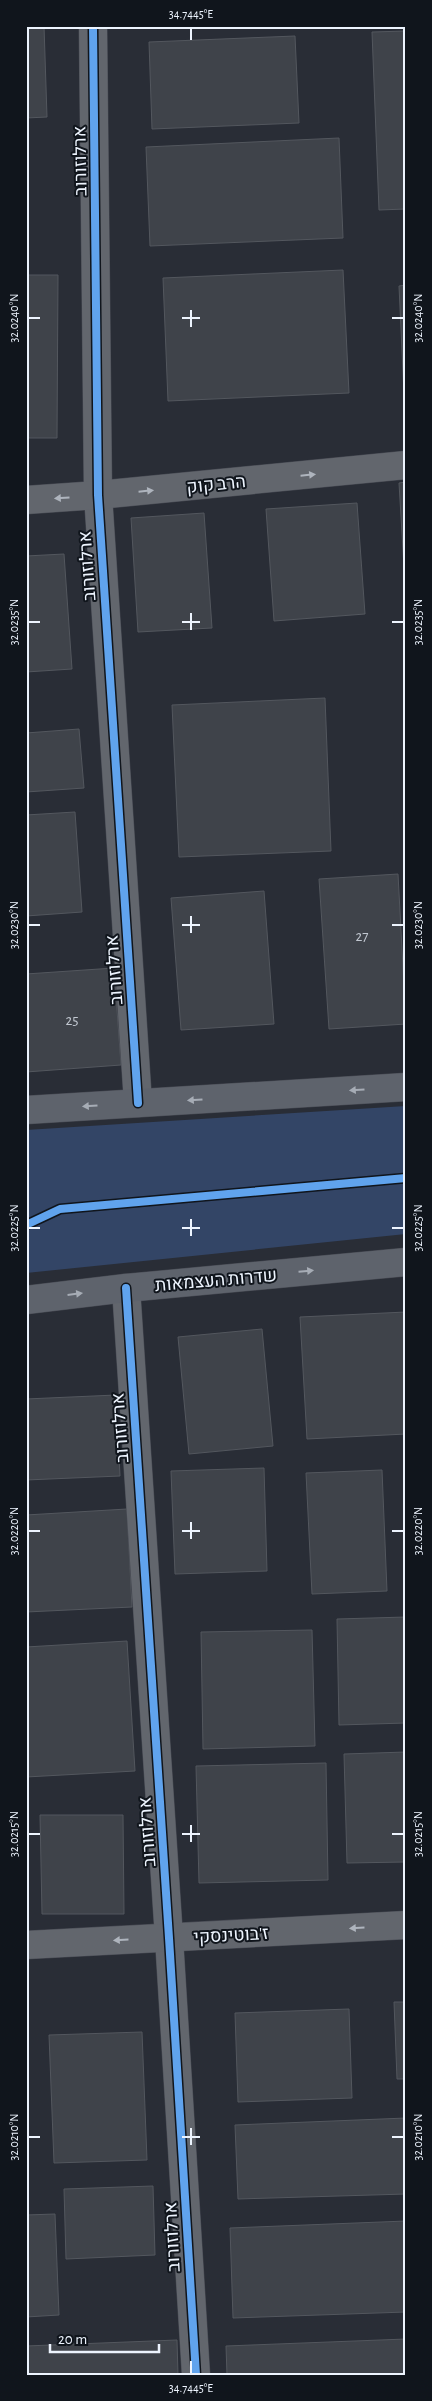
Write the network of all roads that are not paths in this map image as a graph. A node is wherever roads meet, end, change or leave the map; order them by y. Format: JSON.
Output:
{"nodes":[{"id":1,"x":93,"y":26,"type":"edge"},
{"id":2,"x":406,"y":465,"type":"edge"},
{"id":3,"x":98,"y":496,"type":"junction"},
{"id":4,"x":26,"y":500,"type":"edge"},
{"id":5,"x":406,"y":1087,"type":"edge"},
{"id":6,"x":138,"y":1103,"type":"junction"},
{"id":7,"x":26,"y":1110,"type":"edge"},
{"id":8,"x":406,"y":1262,"type":"edge"},
{"id":9,"x":126,"y":1288,"type":"junction"},
{"id":10,"x":26,"y":1300,"type":"edge"},
{"id":11,"x":406,"y":1925,"type":"edge"},
{"id":12,"x":169,"y":1938,"type":"junction"},
{"id":13,"x":26,"y":1946,"type":"edge"},
{"id":14,"x":196,"y":2375,"type":"edge"}],
"edges":[{"from":1,"to":3,"type":"street","name":"ארלוזורוב"},
{"from":3,"to":2,"type":"street","name":"הרב קוק","one_way":true},
{"from":3,"to":4,"type":"street","name":"הרב קוק","one_way":true},
{"from":3,"to":6,"type":"street","name":"ארלוזורוב"},
{"from":5,"to":6,"type":"main road","one_way":true},
{"from":6,"to":7,"type":"main road","one_way":true},
{"from":9,"to":8,"type":"main road","name":"שדרות העצמאות","one_way":true},
{"from":10,"to":9,"type":"main road","name":"שדרות העצמאות","one_way":true},
{"from":9,"to":12,"type":"street","name":"ארלוזורוב"},
{"from":11,"to":12,"type":"street","name":"ז'בוטינסקי","one_way":true},
{"from":12,"to":13,"type":"street","name":"ז'בוטינסקי","one_way":true},
{"from":12,"to":14,"type":"street","name":"ארלוזורוב"}]}
